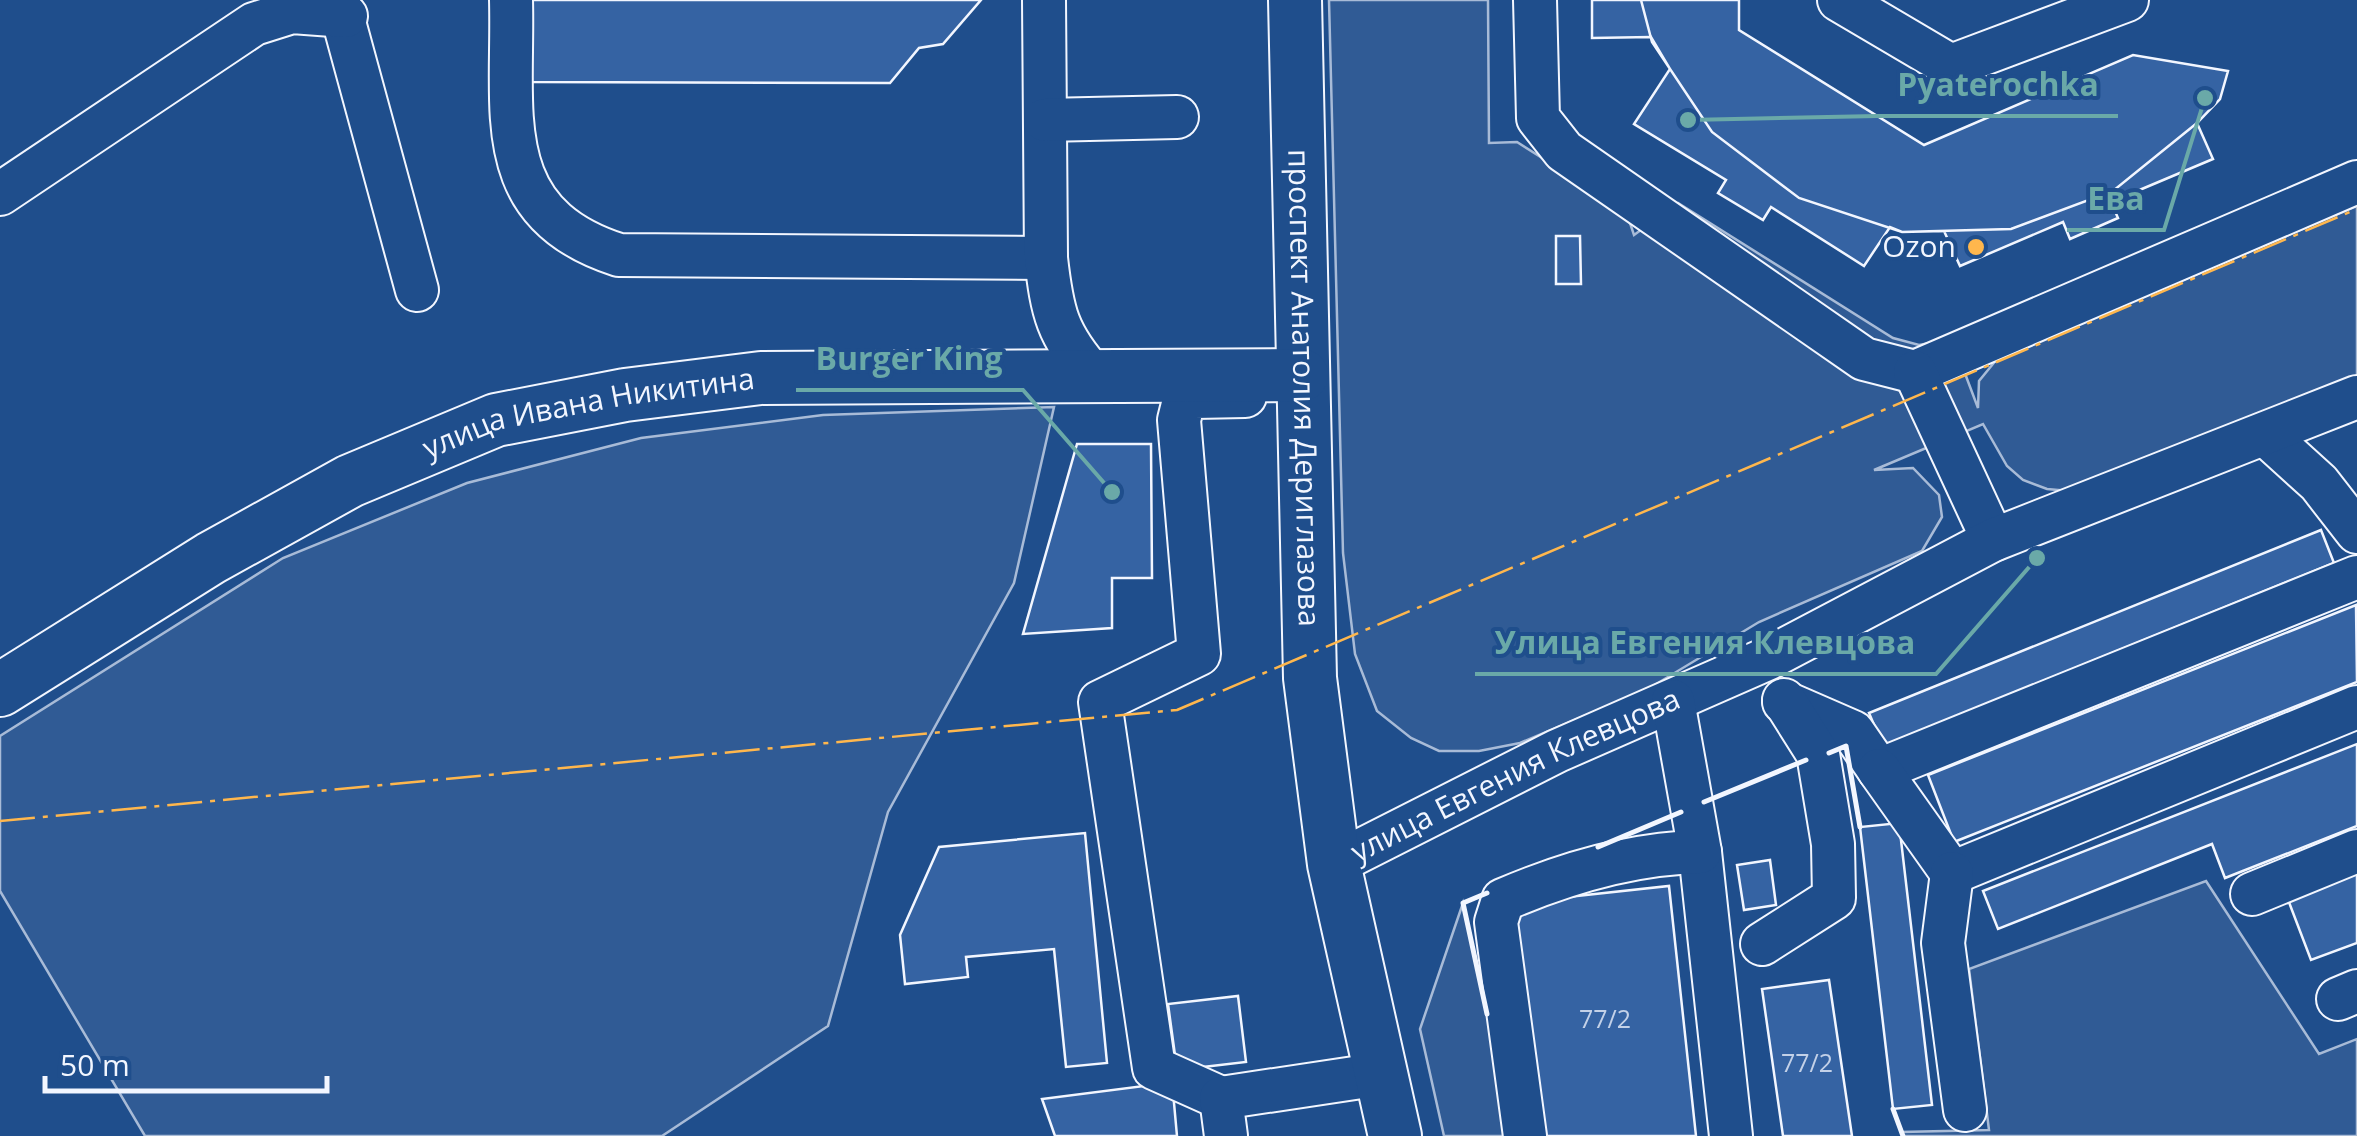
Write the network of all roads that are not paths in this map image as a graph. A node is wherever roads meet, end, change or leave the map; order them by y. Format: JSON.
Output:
{"nodes":[{"id":1,"x":511,"y":0,"type":"edge"},
{"id":2,"x":1044,"y":0,"type":"edge"},
{"id":3,"x":1294,"y":0,"type":"edge"},
{"id":4,"x":1535,"y":0,"type":"edge"},
{"id":5,"x":1839,"y":0,"type":"edge"},
{"id":6,"x":2127,"y":0,"type":"edge"},
{"id":7,"x":342,"y":8,"type":"edge"},
{"id":8,"x":1176,"y":116,"type":"dead end"},
{"id":9,"x":1046,"y":120,"type":"junction"},
{"id":10,"x":2357,"y":182,"type":"edge"},
{"id":11,"x":0,"y":194,"type":"edge"},
{"id":12,"x":1046,"y":258,"type":"junction"},
{"id":13,"x":417,"y":290,"type":"dead end"},
{"id":14,"x":1915,"y":372,"type":"junction"},
{"id":15,"x":1094,"y":376,"type":"junction"},
{"id":16,"x":1302,"y":385,"type":"junction"},
{"id":17,"x":2357,"y":397,"type":"edge"},
{"id":18,"x":2266,"y":436,"type":"junction"},
{"id":19,"x":2357,"y":532,"type":"edge"},
{"id":20,"x":1993,"y":540,"type":"junction"},
{"id":21,"x":2357,"y":576,"type":"edge"},
{"id":22,"x":1769,"y":658,"type":"junction"},
{"id":23,"x":0,"y":690,"type":"edge"},
{"id":24,"x":1673,"y":701,"type":"junction"},
{"id":25,"x":1784,"y":702,"type":"junction"},
{"id":26,"x":2357,"y":707,"type":"edge"},
{"id":27,"x":1880,"y":770,"type":"junction"},
{"id":28,"x":2357,"y":851,"type":"edge"},
{"id":29,"x":1700,"y":852,"type":"junction"},
{"id":30,"x":1334,"y":864,"type":"junction"},
{"id":31,"x":1952,"y":873,"type":"junction"},
{"id":32,"x":2252,"y":894,"type":"dead end"},
{"id":33,"x":1762,"y":944,"type":"dead end"},
{"id":34,"x":1381,"y":1074,"type":"junction"},
{"id":35,"x":1965,"y":1110,"type":"dead end"},
{"id":36,"x":1224,"y":1117,"type":"edge"},
{"id":37,"x":1396,"y":1136,"type":"edge"},
{"id":38,"x":1525,"y":1136,"type":"edge"},
{"id":39,"x":1731,"y":1136,"type":"edge"}],
"edges":[{"from":1,"to":12,"type":"street"},
{"from":2,"to":9,"type":"street"},
{"from":3,"to":16,"type":"main road","name":"проспект Анатолия Дериглазова"},
{"from":4,"to":14,"type":"street"},
{"from":5,"to":6,"type":"street"},
{"from":7,"to":11,"type":"street"},
{"from":7,"to":13,"type":"street"},
{"from":8,"to":9,"type":"street"},
{"from":9,"to":12,"type":"street"},
{"from":10,"to":14,"type":"street"},
{"from":12,"to":15,"type":"street"},
{"from":14,"to":20,"type":"street"},
{"from":15,"to":16,"type":"main road","name":"улица Ивана Никитина"},
{"from":15,"to":23,"type":"main road","name":"улица Ивана Никитина"},
{"from":16,"to":30,"type":"main road","name":"проспект Анатолия Дериглазова"},
{"from":16,"to":36,"type":"street"},
{"from":17,"to":18,"type":"street","name":"улица Евгения Клевцова"},
{"from":18,"to":19,"type":"street"},
{"from":18,"to":20,"type":"street","name":"улица Евгения Клевцова"},
{"from":20,"to":22,"type":"street","name":"улица Евгения Клевцова"},
{"from":21,"to":27,"type":"street"},
{"from":22,"to":24,"type":"street","name":"улица Евгения Клевцова"},
{"from":22,"to":25,"type":"street"},
{"from":24,"to":29,"type":"street"},
{"from":24,"to":30,"type":"street","name":"улица Евгения Клевцова"},
{"from":25,"to":27,"type":"street"},
{"from":25,"to":33,"type":"street"},
{"from":26,"to":31,"type":"street"},
{"from":27,"to":31,"type":"street"},
{"from":28,"to":32,"type":"street"},
{"from":29,"to":38,"type":"street"},
{"from":29,"to":39,"type":"street"},
{"from":30,"to":34,"type":"main road","name":"проспект Анатолия Дериглазова"},
{"from":31,"to":35,"type":"street"},
{"from":34,"to":36,"type":"street"},
{"from":34,"to":37,"type":"main road","name":"проспект Анатолия Дериглазова"}]}
